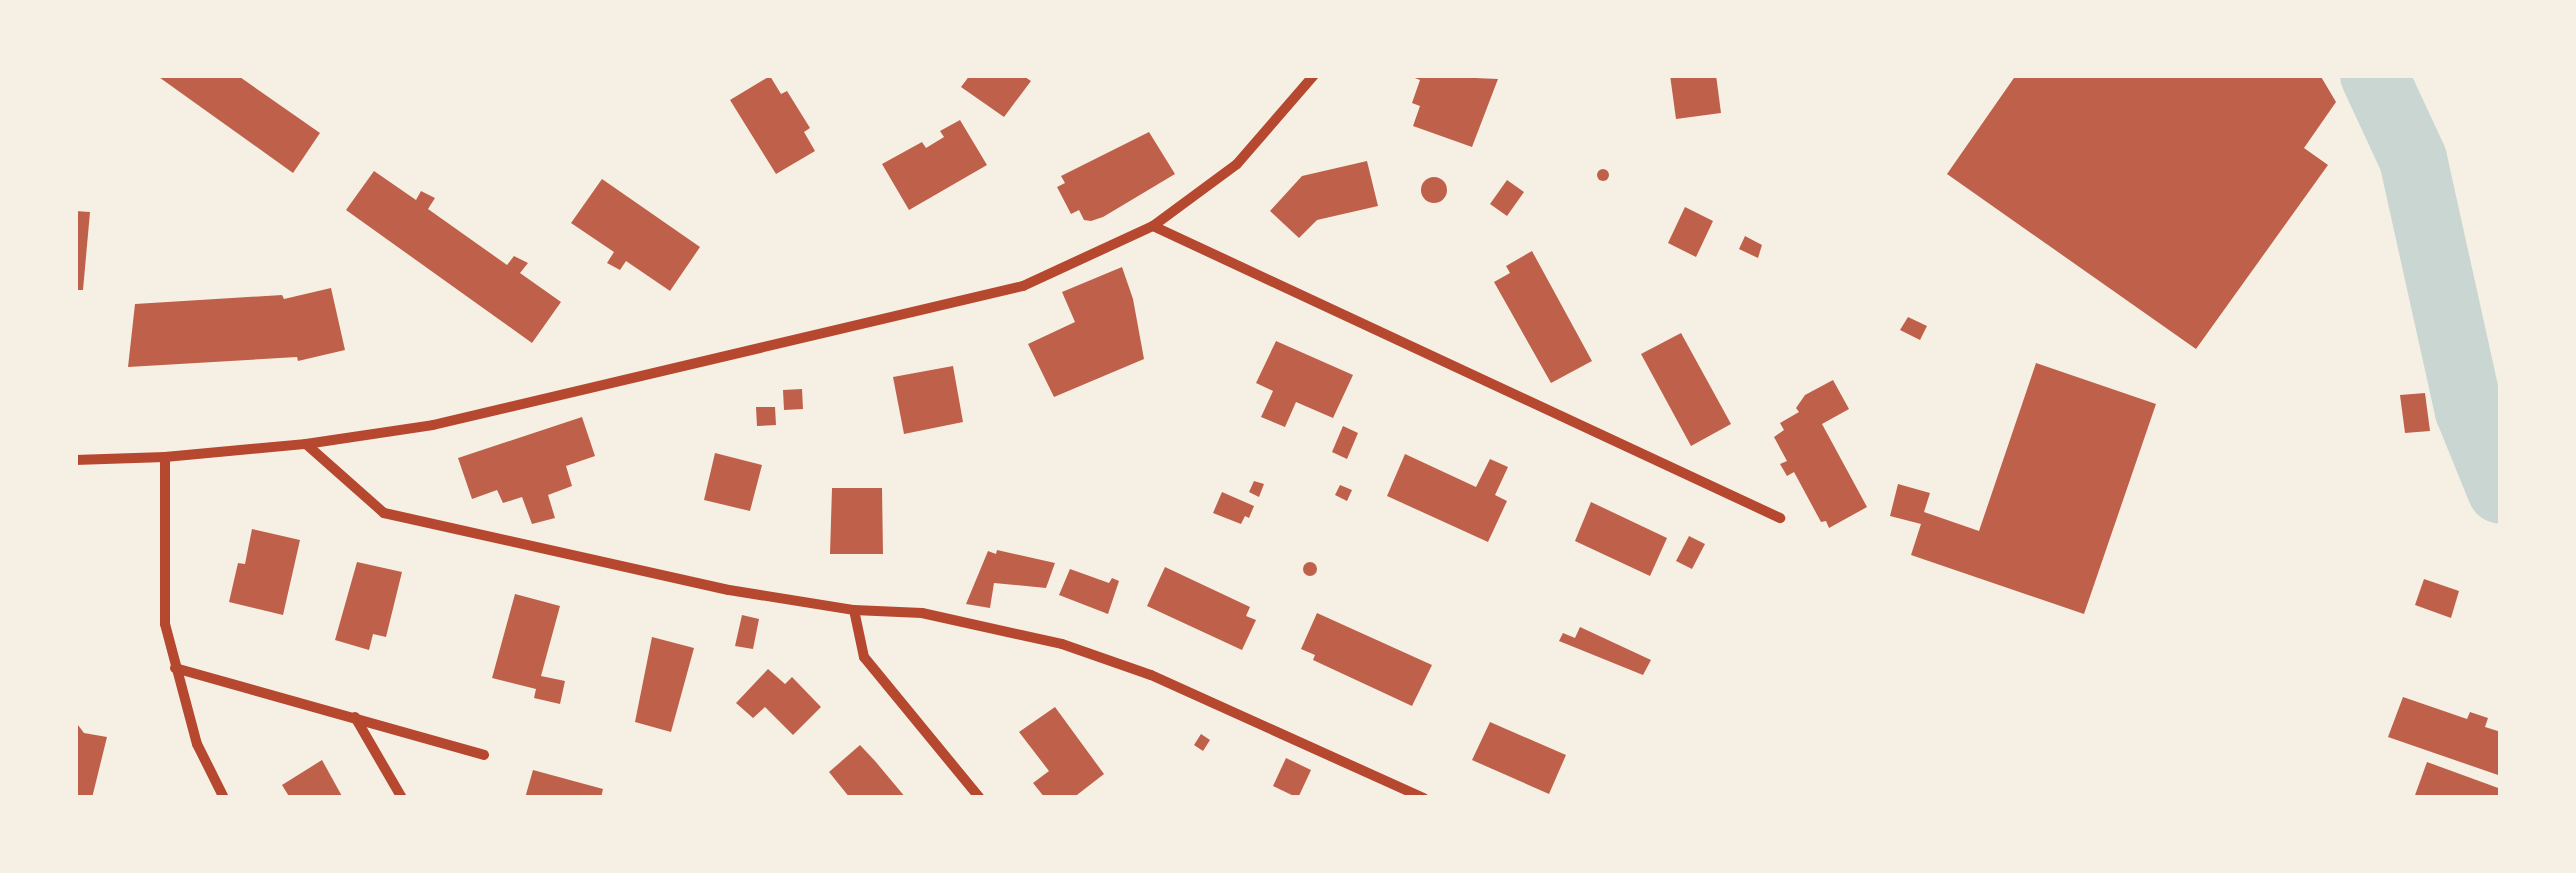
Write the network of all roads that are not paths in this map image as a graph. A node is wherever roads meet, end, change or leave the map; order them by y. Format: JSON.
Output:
{"nodes":[{"id":1,"x":1314,"y":75,"type":"edge"},
{"id":2,"x":1153,"y":226,"type":"junction"},
{"id":3,"x":306,"y":444,"type":"junction"},
{"id":4,"x":166,"y":457,"type":"junction"},
{"id":5,"x":75,"y":460,"type":"edge"},
{"id":6,"x":1780,"y":518,"type":"dead end"},
{"id":7,"x":854,"y":610,"type":"junction"},
{"id":8,"x":176,"y":668,"type":"junction"},
{"id":9,"x":355,"y":716,"type":"junction"},
{"id":10,"x":484,"y":755,"type":"dead end"},
{"id":11,"x":224,"y":798,"type":"edge"},
{"id":12,"x":402,"y":798,"type":"edge"},
{"id":13,"x":980,"y":798,"type":"edge"},
{"id":14,"x":1424,"y":798,"type":"edge"}],
"edges":[{"from":1,"to":2,"type":"street"},
{"from":2,"to":3,"type":"street"},
{"from":2,"to":6,"type":"street"},
{"from":3,"to":4,"type":"street"},
{"from":3,"to":7,"type":"street"},
{"from":4,"to":5,"type":"street"},
{"from":4,"to":8,"type":"street"},
{"from":7,"to":13,"type":"street"},
{"from":7,"to":14,"type":"street"},
{"from":8,"to":9,"type":"street"},
{"from":8,"to":11,"type":"street"},
{"from":9,"to":10,"type":"street"},
{"from":9,"to":12,"type":"street"}]}
